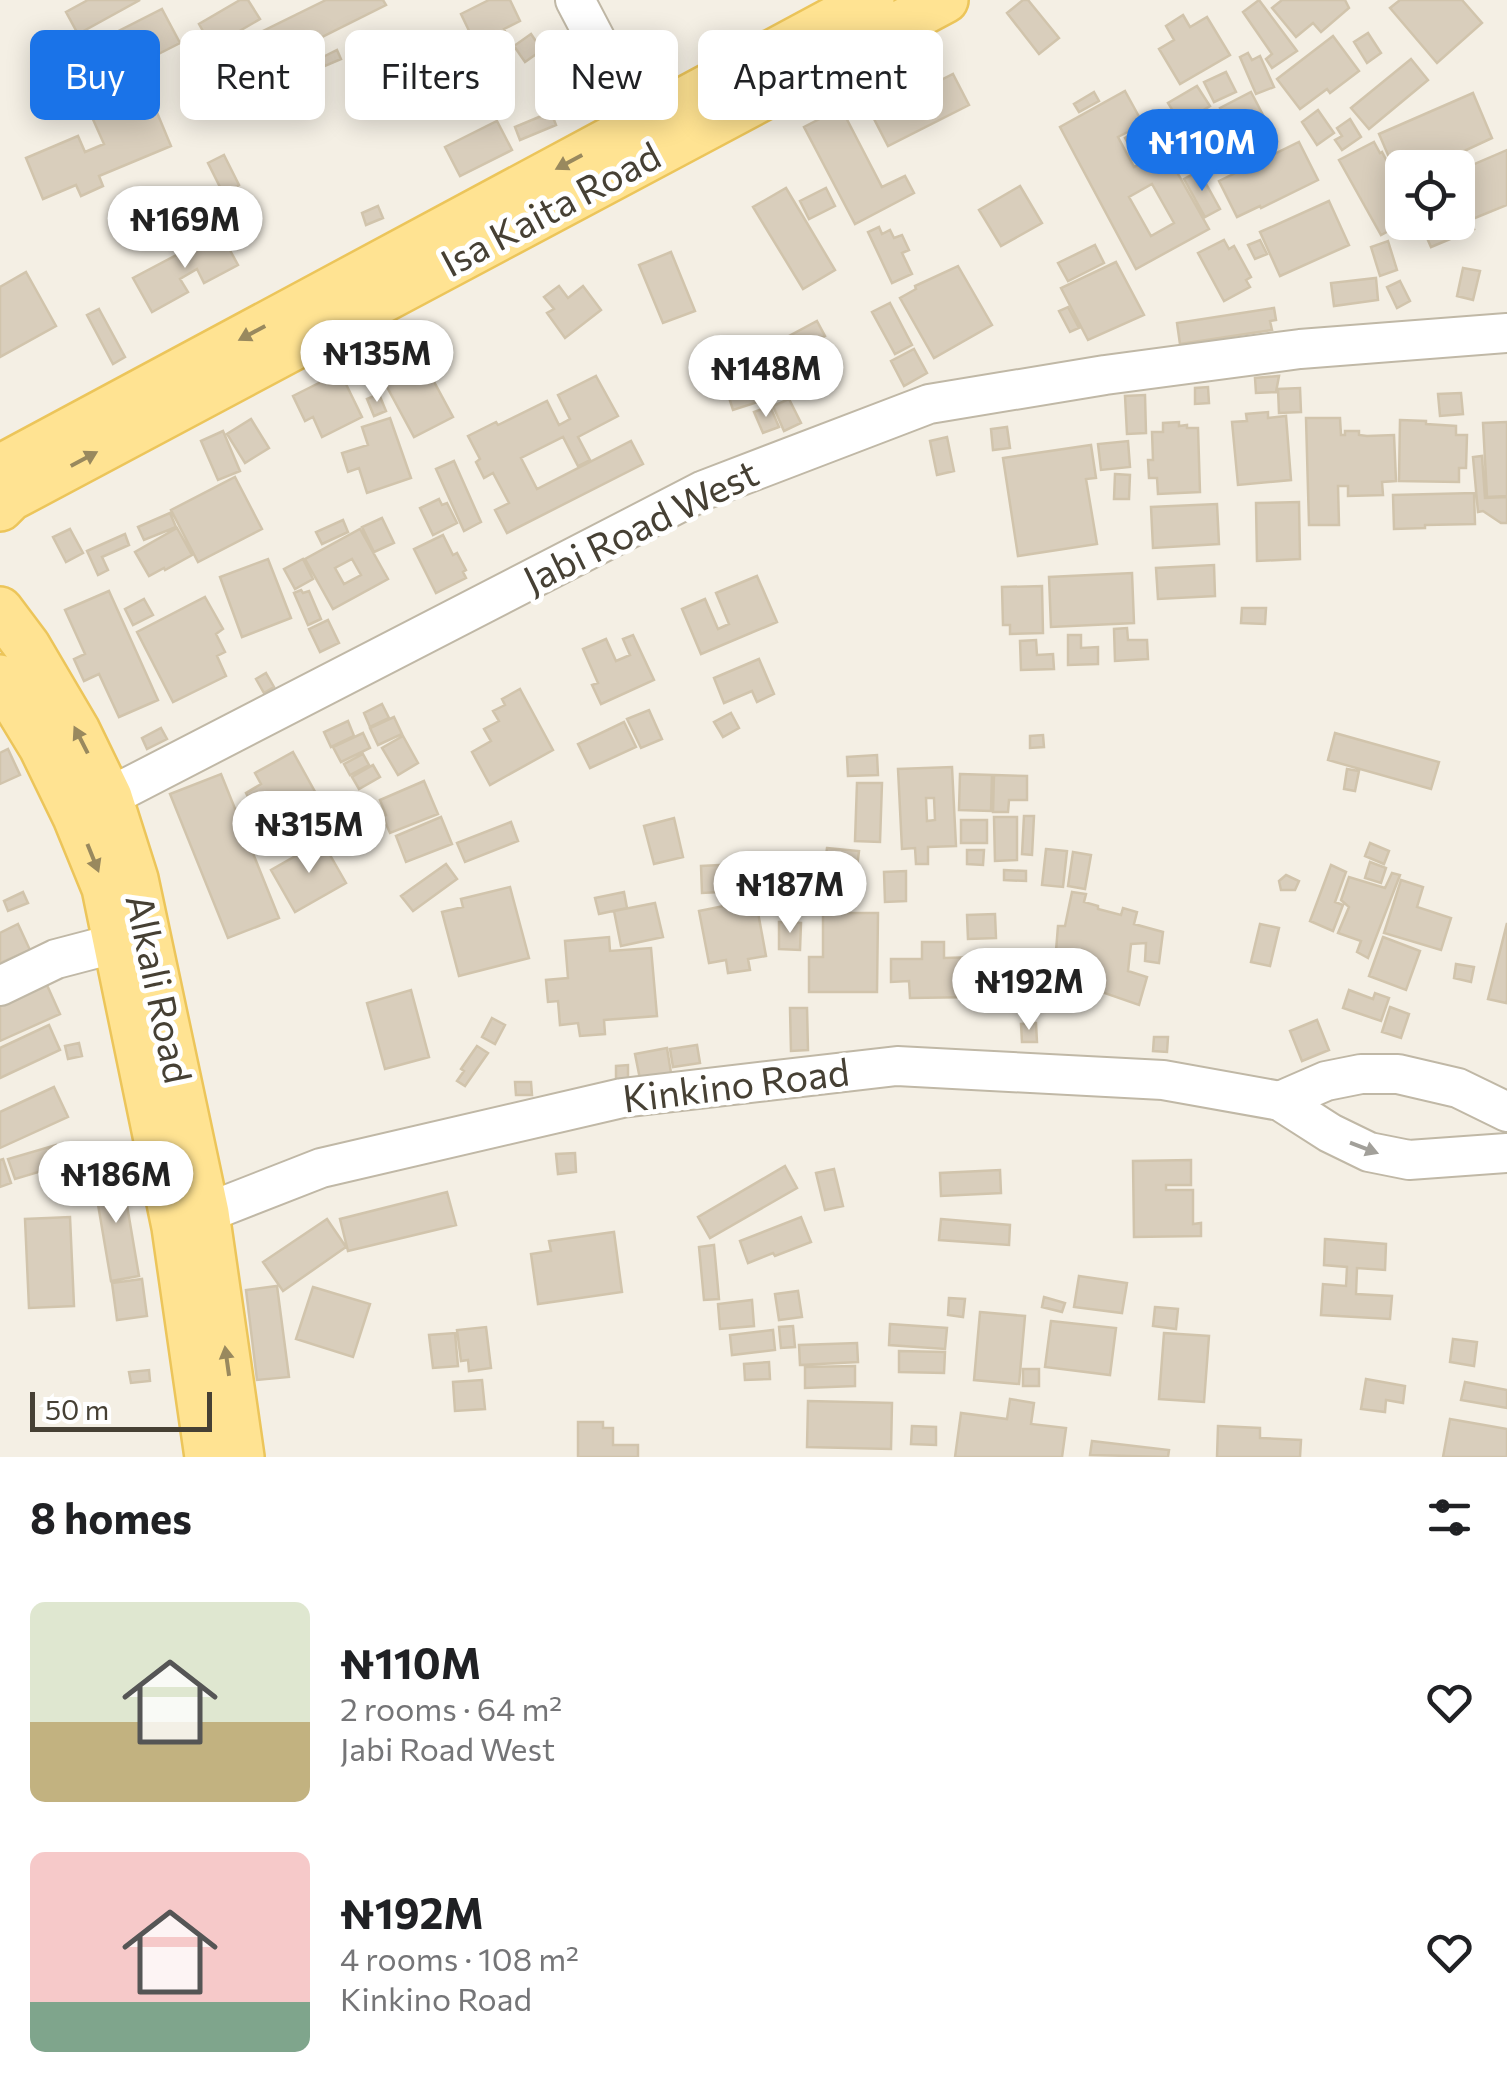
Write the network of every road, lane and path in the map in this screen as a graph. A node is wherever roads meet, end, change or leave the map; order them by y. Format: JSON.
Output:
{"nodes":[{"id":1,"x":575,"y":0,"type":"edge"},
{"id":2,"x":871,"y":0,"type":"edge"},
{"id":3,"x":945,"y":0,"type":"edge"},
{"id":4,"x":640,"y":124,"type":"junction"},
{"id":5,"x":373,"y":287,"type":"junction"},
{"id":6,"x":1507,"y":333,"type":"edge"},
{"id":7,"x":0,"y":468,"type":"edge"},
{"id":8,"x":0,"y":508,"type":"edge"},
{"id":9,"x":0,"y":610,"type":"edge"},
{"id":10,"x":0,"y":678,"type":"edge"},
{"id":11,"x":109,"y":797,"type":"junction"},
{"id":12,"x":116,"y":943,"type":"junction"},
{"id":13,"x":0,"y":986,"type":"edge"},
{"id":14,"x":1280,"y":1101,"type":"junction"},
{"id":15,"x":1507,"y":1112,"type":"edge"},
{"id":16,"x":1507,"y":1153,"type":"edge"},
{"id":17,"x":206,"y":1213,"type":"junction"},
{"id":18,"x":208,"y":1457,"type":"edge"},
{"id":19,"x":241,"y":1457,"type":"edge"}],
"edges":[{"from":1,"to":4,"type":"street"},
{"from":2,"to":4,"type":"main road","name":"Isa Kaita Road"},
{"from":3,"to":5,"type":"main road","name":"Isa Kaita Road"},
{"from":4,"to":5,"type":"main road","name":"Isa Kaita Road","one_way":true},
{"from":5,"to":7,"type":"main road","name":"Isa Kaita Road","one_way":true},
{"from":8,"to":5,"type":"main road","name":"Isa Kaita Road","one_way":true},
{"from":6,"to":11,"type":"street","name":"Jabi Road West"},
{"from":11,"to":9,"type":"main road","name":"Alkali Road","one_way":true},
{"from":10,"to":12,"type":"main road","name":"Alkali Road","one_way":true},
{"from":11,"to":17,"type":"main road","name":"Alkali Road"},
{"from":12,"to":13,"type":"street"},
{"from":12,"to":18,"type":"main road","name":"Alkali Road"},
{"from":14,"to":15,"type":"street"},
{"from":14,"to":16,"type":"street","name":"Kinkino Road","one_way":true},
{"from":14,"to":17,"type":"street","name":"Kinkino Road"},
{"from":19,"to":17,"type":"main road","name":"Alkali Road","one_way":true}]}
